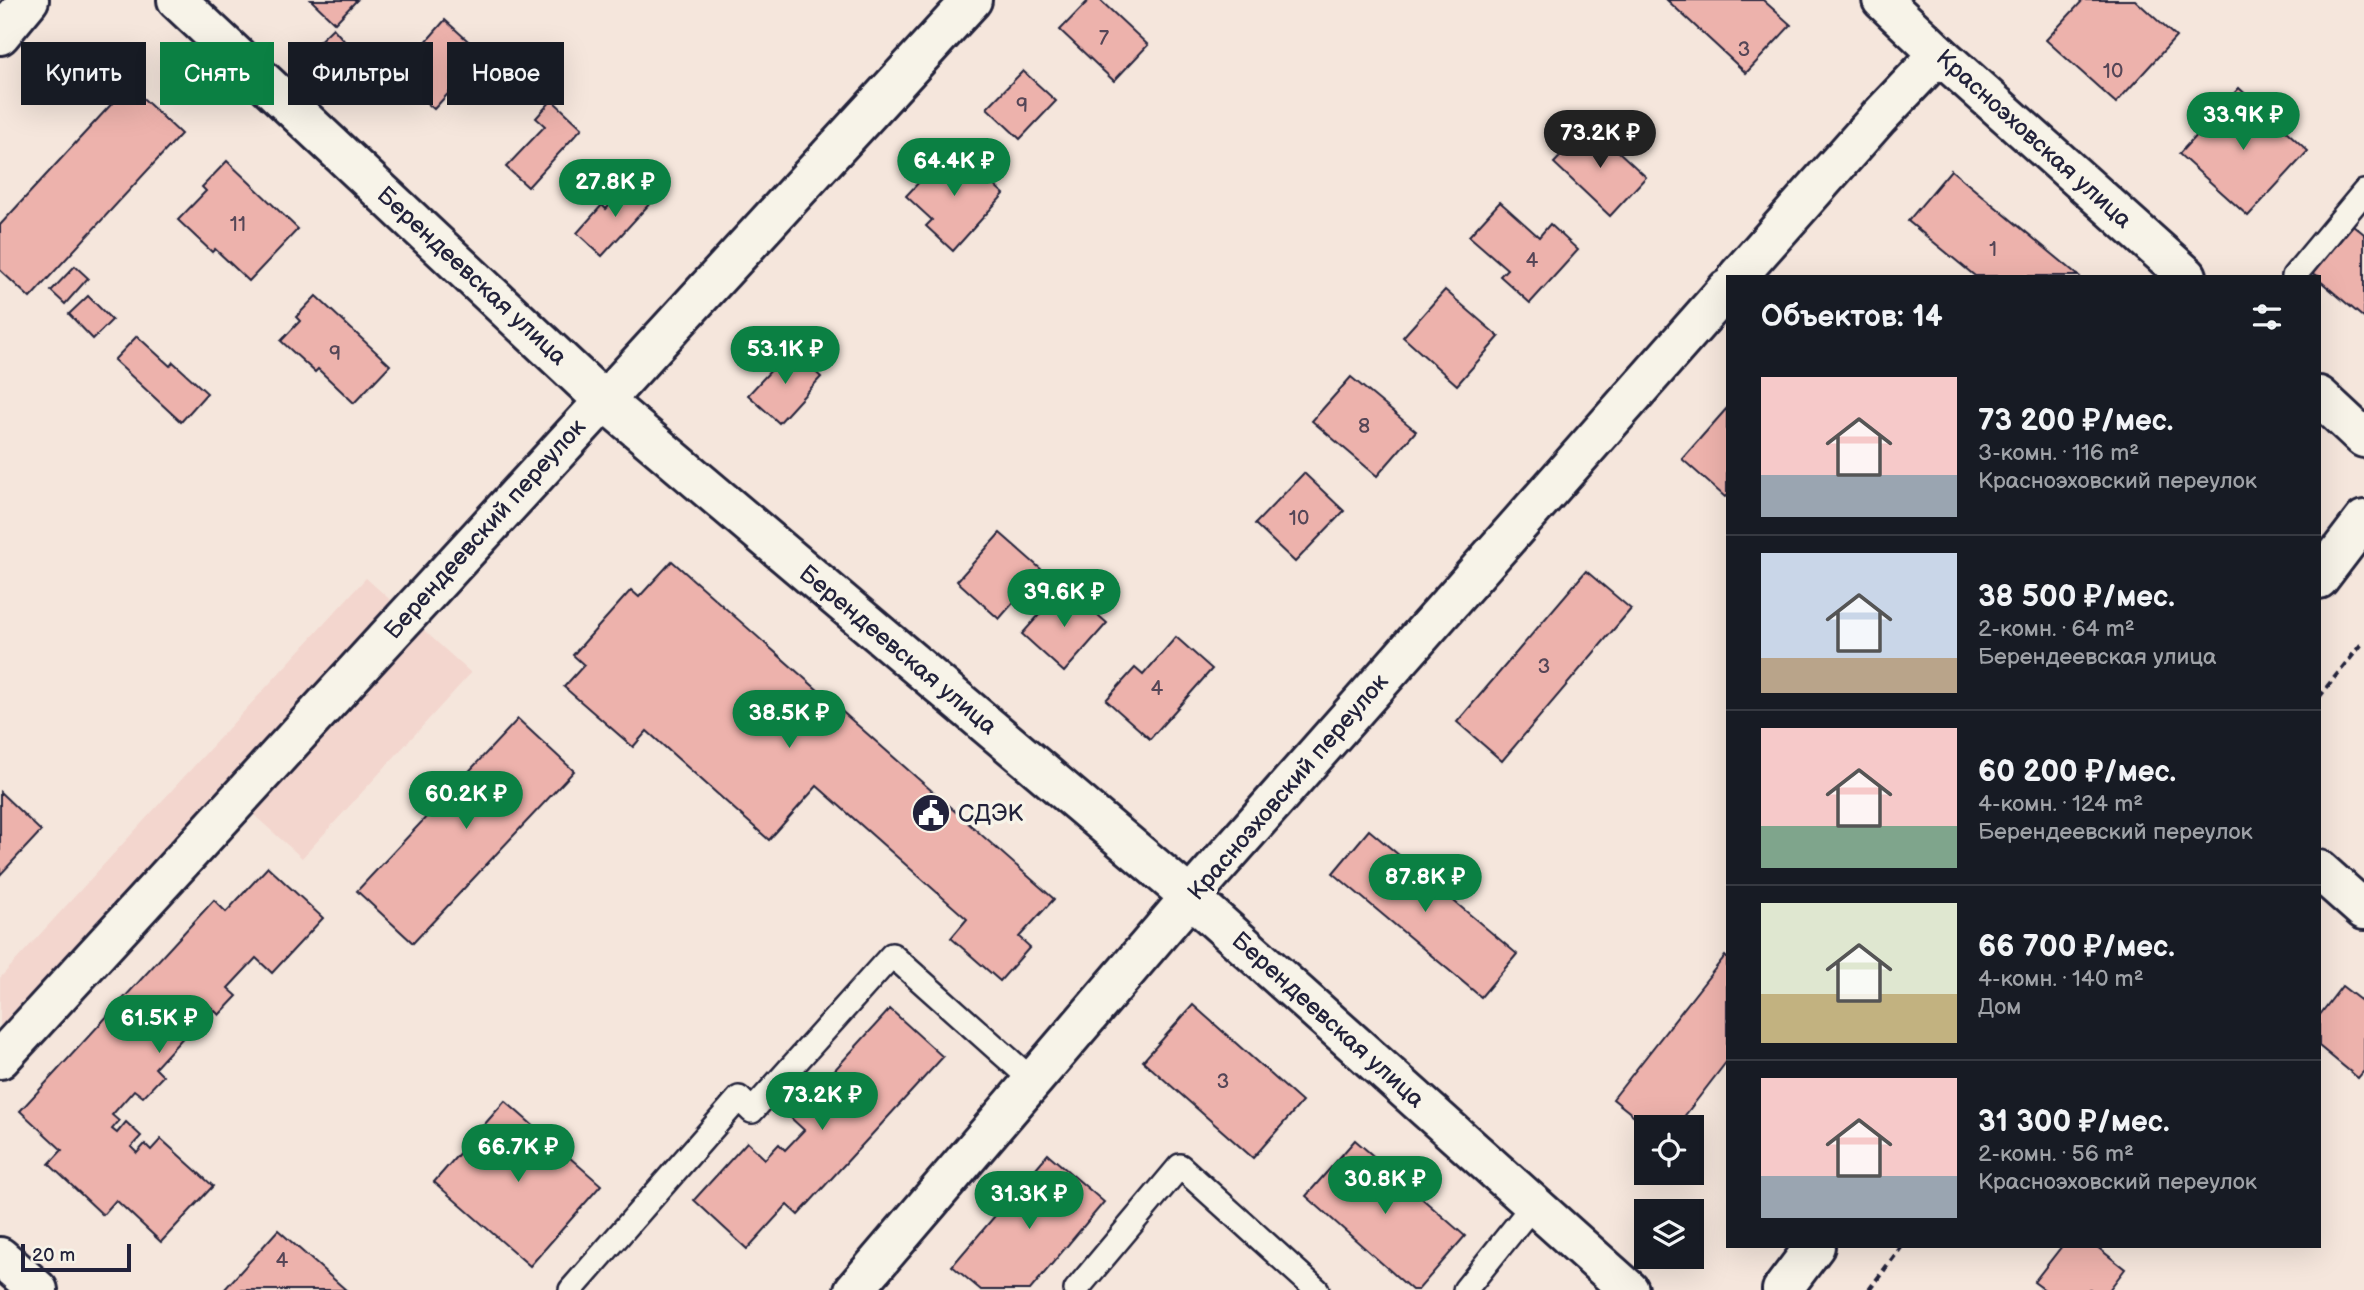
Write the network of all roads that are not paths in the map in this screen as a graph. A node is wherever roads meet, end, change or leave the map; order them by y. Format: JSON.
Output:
{"nodes":[{"id":1,"x":29,"y":0,"type":"edge"},
{"id":2,"x":177,"y":0,"type":"edge"},
{"id":3,"x":972,"y":0,"type":"edge"},
{"id":4,"x":1882,"y":0,"type":"edge"},
{"id":5,"x":0,"y":35,"type":"edge"},
{"id":6,"x":1939,"y":54,"type":"junction"},
{"id":7,"x":2364,"y":192,"type":"edge"},
{"id":8,"x":1739,"y":275,"type":"edge"},
{"id":9,"x":2186,"y":275,"type":"edge"},
{"id":10,"x":2295,"y":275,"type":"edge"},
{"id":11,"x":1726,"y":290,"type":"edge"},
{"id":12,"x":2321,"y":398,"type":"edge"},
{"id":13,"x":603,"y":400,"type":"junction"},
{"id":14,"x":2364,"y":438,"type":"edge"},
{"id":15,"x":2364,"y":520,"type":"edge"},
{"id":16,"x":2321,"y":576,"type":"edge"},
{"id":17,"x":2321,"y":872,"type":"edge"},
{"id":18,"x":1190,"y":897,"type":"junction"},
{"id":19,"x":2364,"y":910,"type":"edge"},
{"id":20,"x":0,"y":1059,"type":"edge"},
{"id":21,"x":1033,"y":1081,"type":"junction"},
{"id":22,"x":1534,"y":1204,"type":"junction"},
{"id":23,"x":1814,"y":1248,"type":"edge"},
{"id":24,"x":0,"y":1256,"type":"edge"},
{"id":25,"x":38,"y":1290,"type":"edge"},
{"id":26,"x":571,"y":1290,"type":"edge"},
{"id":27,"x":854,"y":1290,"type":"edge"},
{"id":28,"x":1076,"y":1290,"type":"edge"},
{"id":29,"x":1317,"y":1290,"type":"edge"},
{"id":30,"x":1465,"y":1290,"type":"edge"},
{"id":31,"x":1629,"y":1290,"type":"edge"},
{"id":32,"x":1782,"y":1290,"type":"edge"}],
"edges":[{"from":1,"to":5,"type":"street"},
{"from":2,"to":13,"type":"street","name":"Берендеевская улица"},
{"from":3,"to":13,"type":"street","name":"Берендеевский переулок"},
{"from":4,"to":6,"type":"street","name":"Красноэховская улица"},
{"from":6,"to":8,"type":"street"},
{"from":6,"to":9,"type":"street","name":"Красноэховская улица"},
{"from":7,"to":10,"type":"lane"},
{"from":11,"to":18,"type":"street","name":"Красноэховский переулок"},
{"from":12,"to":14,"type":"street"},
{"from":13,"to":18,"type":"street","name":"Берендеевская улица"},
{"from":13,"to":20,"type":"street","name":"Берендеевский переулок"},
{"from":15,"to":16,"type":"street"},
{"from":17,"to":19,"type":"street"},
{"from":18,"to":21,"type":"street","name":"Красноэховский переулок"},
{"from":18,"to":22,"type":"street","name":"Берендеевская улица"},
{"from":21,"to":26,"type":"lane"},
{"from":21,"to":27,"type":"street","name":"Красноэховский переулок"},
{"from":22,"to":30,"type":"lane"},
{"from":22,"to":31,"type":"street","name":"Берендеевская улица"},
{"from":23,"to":32,"type":"street"},
{"from":24,"to":25,"type":"street"},
{"from":28,"to":29,"type":"lane"}]}
